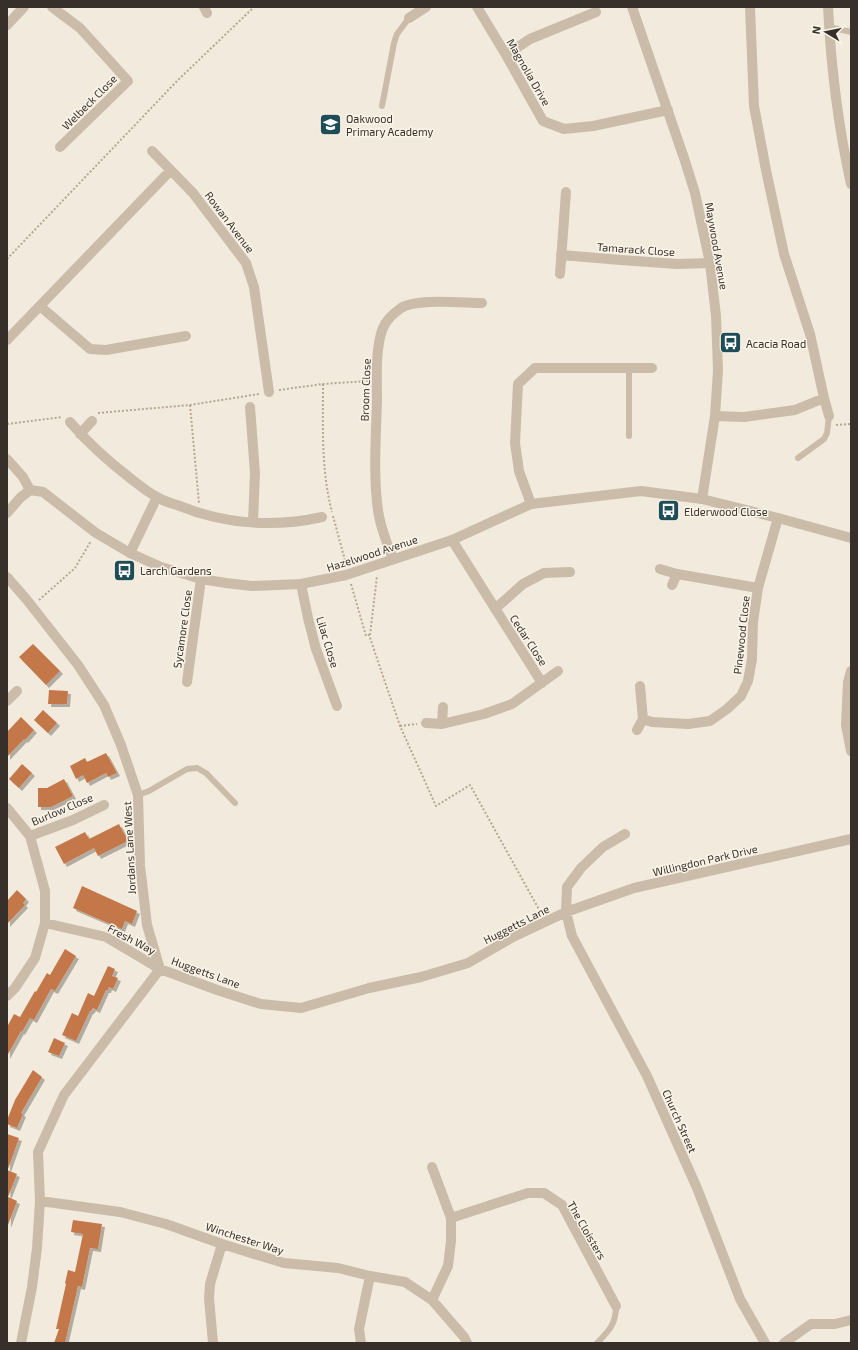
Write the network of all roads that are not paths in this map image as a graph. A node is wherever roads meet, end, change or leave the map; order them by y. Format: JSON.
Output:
{"nodes":[{"id":1,"x":24,"y":7,"type":"edge"},
{"id":2,"x":52,"y":7,"type":"edge"},
{"id":3,"x":426,"y":7,"type":"edge"},
{"id":4,"x":477,"y":7,"type":"edge"},
{"id":5,"x":632,"y":7,"type":"edge"},
{"id":6,"x":750,"y":7,"type":"edge"},
{"id":7,"x":828,"y":7,"type":"edge"},
{"id":8,"x":596,"y":12,"type":"dead end"},
{"id":9,"x":409,"y":18,"type":"joint"},
{"id":10,"x":7,"y":25,"type":"edge"},
{"id":11,"x":829,"y":27,"type":"junction"},
{"id":12,"x":851,"y":32,"type":"edge"},
{"id":13,"x":506,"y":55,"type":"junction"},
{"id":14,"x":382,"y":106,"type":"dead end"},
{"id":15,"x":668,"y":110,"type":"junction"},
{"id":16,"x":60,"y":147,"type":"dead end"},
{"id":17,"x":152,"y":151,"type":"dead end"},
{"id":18,"x":170,"y":171,"type":"junction"},
{"id":19,"x":851,"y":184,"type":"edge"},
{"id":20,"x":566,"y":192,"type":"dead end"},
{"id":21,"x":561,"y":254,"type":"junction"},
{"id":22,"x":710,"y":263,"type":"junction"},
{"id":23,"x":560,"y":274,"type":"dead end"},
{"id":24,"x":482,"y":303,"type":"dead end"},
{"id":25,"x":41,"y":307,"type":"junction"},
{"id":26,"x":186,"y":336,"type":"dead end"},
{"id":27,"x":7,"y":340,"type":"edge"},
{"id":28,"x":629,"y":368,"type":"junction"},
{"id":29,"x":652,"y":368,"type":"dead end"},
{"id":30,"x":270,"y":392,"type":"road end"},
{"id":31,"x":824,"y":398,"type":"junction"},
{"id":32,"x":250,"y":407,"type":"dead end"},
{"id":33,"x":714,"y":416,"type":"junction"},
{"id":34,"x":829,"y":416,"type":"joint"},
{"id":35,"x":95,"y":417,"type":"road end"},
{"id":36,"x":68,"y":420,"type":"road end"},
{"id":37,"x":80,"y":434,"type":"junction"},
{"id":38,"x":629,"y":436,"type":"dead end"},
{"id":39,"x":798,"y":458,"type":"dead end"},
{"id":40,"x":7,"y":459,"type":"edge"},
{"id":41,"x":30,"y":490,"type":"junction"},
{"id":42,"x":157,"y":497,"type":"junction"},
{"id":43,"x":702,"y":499,"type":"junction"},
{"id":44,"x":531,"y":504,"type":"junction"},
{"id":45,"x":7,"y":513,"type":"edge"},
{"id":46,"x":322,"y":517,"type":"dead end"},
{"id":47,"x":778,"y":518,"type":"junction"},
{"id":48,"x":252,"y":522,"type":"junction"},
{"id":49,"x":851,"y":538,"type":"edge"},
{"id":50,"x":452,"y":540,"type":"junction"},
{"id":51,"x":130,"y":553,"type":"junction"},
{"id":52,"x":393,"y":559,"type":"junction"},
{"id":53,"x":660,"y":569,"type":"dead end"},
{"id":54,"x":570,"y":572,"type":"dead end"},
{"id":55,"x":677,"y":574,"type":"junction"},
{"id":56,"x":7,"y":577,"type":"edge"},
{"id":57,"x":201,"y":579,"type":"junction"},
{"id":58,"x":301,"y":584,"type":"junction"},
{"id":59,"x":672,"y":585,"type":"dead end"},
{"id":60,"x":758,"y":588,"type":"junction"},
{"id":61,"x":496,"y":609,"type":"junction"},
{"id":62,"x":558,"y":671,"type":"dead end"},
{"id":63,"x":851,"y":671,"type":"edge"},
{"id":64,"x":187,"y":682,"type":"dead end"},
{"id":65,"x":850,"y":682,"type":"edge"},
{"id":66,"x":542,"y":683,"type":"junction"},
{"id":67,"x":640,"y":686,"type":"dead end"},
{"id":68,"x":17,"y":691,"type":"dead end"},
{"id":69,"x":7,"y":701,"type":"edge"},
{"id":70,"x":337,"y":706,"type":"dead end"},
{"id":71,"x":443,"y":707,"type":"dead end"},
{"id":72,"x":644,"y":719,"type":"junction"},
{"id":73,"x":426,"y":723,"type":"road end"},
{"id":74,"x":442,"y":724,"type":"junction"},
{"id":75,"x":637,"y":730,"type":"dead end"},
{"id":76,"x":851,"y":752,"type":"edge"},
{"id":77,"x":138,"y":795,"type":"junction"},
{"id":78,"x":235,"y":803,"type":"dead end"},
{"id":79,"x":104,"y":805,"type":"dead end"},
{"id":80,"x":7,"y":808,"type":"edge"},
{"id":81,"x":625,"y":834,"type":"dead end"},
{"id":82,"x":30,"y":836,"type":"junction"},
{"id":83,"x":851,"y":839,"type":"edge"},
{"id":84,"x":566,"y":912,"type":"junction"},
{"id":85,"x":45,"y":923,"type":"junction"},
{"id":86,"x":160,"y":969,"type":"junction"},
{"id":87,"x":7,"y":996,"type":"edge"},
{"id":88,"x":432,"y":1167,"type":"dead end"},
{"id":89,"x":40,"y":1201,"type":"junction"},
{"id":90,"x":451,"y":1218,"type":"junction"},
{"id":91,"x":222,"y":1244,"type":"junction"},
{"id":92,"x":370,"y":1276,"type":"junction"},
{"id":93,"x":432,"y":1300,"type":"junction"},
{"id":94,"x":616,"y":1306,"type":"joint"},
{"id":95,"x":851,"y":1320,"type":"edge"},
{"id":96,"x":22,"y":1343,"type":"edge"},
{"id":97,"x":213,"y":1343,"type":"edge"},
{"id":98,"x":361,"y":1343,"type":"edge"},
{"id":99,"x":467,"y":1343,"type":"edge"},
{"id":100,"x":597,"y":1343,"type":"edge"},
{"id":101,"x":765,"y":1343,"type":"edge"},
{"id":102,"x":784,"y":1343,"type":"edge"}],
"edges":[{"from":1,"to":10,"type":"street"},
{"from":2,"to":16,"type":"street","name":"Welbeck Close"},
{"from":3,"to":9,"type":"street"},
{"from":4,"to":13,"type":"street","name":"Magnolia Drive"},
{"from":5,"to":15,"type":"street","name":"Maywood Avenue"},
{"from":6,"to":31,"type":"street"},
{"from":7,"to":11,"type":"street"},
{"from":8,"to":13,"type":"street"},
{"from":9,"to":14,"type":"lane"},
{"from":11,"to":12,"type":"lane"},
{"from":11,"to":19,"type":"street"},
{"from":13,"to":15,"type":"street","name":"Magnolia Drive"},
{"from":15,"to":22,"type":"street","name":"Maywood Avenue"},
{"from":17,"to":18,"type":"street","name":"Rowan Avenue"},
{"from":18,"to":25,"type":"street"},
{"from":18,"to":30,"type":"street","name":"Rowan Avenue"},
{"from":20,"to":21,"type":"street"},
{"from":21,"to":22,"type":"street","name":"Tamarack Close"},
{"from":21,"to":23,"type":"street"},
{"from":22,"to":33,"type":"street","name":"Maywood Avenue"},
{"from":24,"to":52,"type":"street","name":"Broom Close"},
{"from":25,"to":26,"type":"street"},
{"from":25,"to":27,"type":"street"},
{"from":28,"to":29,"type":"street"},
{"from":28,"to":38,"type":"lane"},
{"from":28,"to":44,"type":"street"},
{"from":31,"to":33,"type":"street"},
{"from":31,"to":34,"type":"street"},
{"from":32,"to":48,"type":"street"},
{"from":33,"to":43,"type":"street","name":"Maywood Avenue"},
{"from":34,"to":39,"type":"lane"},
{"from":35,"to":37,"type":"street"},
{"from":36,"to":37,"type":"street"},
{"from":37,"to":42,"type":"street"},
{"from":40,"to":41,"type":"street"},
{"from":41,"to":45,"type":"street"},
{"from":41,"to":51,"type":"street","name":"Hazelwood Avenue"},
{"from":42,"to":48,"type":"street"},
{"from":42,"to":51,"type":"street"},
{"from":43,"to":44,"type":"street","name":"Hazelwood Avenue"},
{"from":43,"to":47,"type":"street","name":"Hazelwood Avenue"},
{"from":44,"to":50,"type":"street","name":"Hazelwood Avenue"},
{"from":46,"to":48,"type":"street"},
{"from":47,"to":49,"type":"street","name":"Hazelwood Avenue"},
{"from":47,"to":60,"type":"street","name":"Pinewood Close"},
{"from":50,"to":52,"type":"street","name":"Hazelwood Avenue"},
{"from":50,"to":61,"type":"street","name":"Cedar Close"},
{"from":51,"to":57,"type":"street","name":"Hazelwood Avenue"},
{"from":52,"to":58,"type":"street","name":"Hazelwood Avenue"},
{"from":53,"to":55,"type":"street","name":"Pinewood Close"},
{"from":54,"to":61,"type":"street","name":"Cedar Close"},
{"from":55,"to":59,"type":"street"},
{"from":55,"to":60,"type":"street","name":"Pinewood Close"},
{"from":56,"to":77,"type":"street","name":"Jordans Lane West"},
{"from":57,"to":58,"type":"street","name":"Hazelwood Avenue"},
{"from":57,"to":64,"type":"street","name":"Sycamore Close"},
{"from":58,"to":70,"type":"street","name":"Lilac Close"},
{"from":60,"to":72,"type":"street","name":"Pinewood Close"},
{"from":61,"to":66,"type":"street","name":"Cedar Close"},
{"from":62,"to":66,"type":"street","name":"Cedar Close"},
{"from":63,"to":65,"type":"street"},
{"from":65,"to":76,"type":"street"},
{"from":66,"to":74,"type":"street","name":"Cedar Close"},
{"from":67,"to":72,"type":"street"},
{"from":68,"to":69,"type":"street"},
{"from":71,"to":74,"type":"street"},
{"from":72,"to":75,"type":"street"},
{"from":73,"to":74,"type":"street","name":"Cedar Close"},
{"from":77,"to":78,"type":"lane"},
{"from":77,"to":86,"type":"street","name":"Jordans Lane West"},
{"from":79,"to":82,"type":"street","name":"Burlow Close"},
{"from":80,"to":82,"type":"street"},
{"from":81,"to":84,"type":"street","name":"Church Street"},
{"from":82,"to":85,"type":"street"},
{"from":83,"to":84,"type":"street","name":"Willingdon Park Drive"},
{"from":84,"to":86,"type":"street","name":"Huggetts Lane"},
{"from":84,"to":101,"type":"street","name":"Church Street"},
{"from":85,"to":86,"type":"street","name":"Fresh Way"},
{"from":85,"to":87,"type":"street"},
{"from":86,"to":89,"type":"street","name":"Huggetts Lane"},
{"from":88,"to":90,"type":"street"},
{"from":89,"to":91,"type":"street","name":"Winchester Way"},
{"from":89,"to":96,"type":"street","name":"Huggetts Lane"},
{"from":90,"to":93,"type":"street"},
{"from":90,"to":94,"type":"street","name":"The Cloisters"},
{"from":91,"to":92,"type":"street","name":"Winchester Way"},
{"from":91,"to":97,"type":"street"},
{"from":92,"to":93,"type":"street","name":"Winchester Way"},
{"from":92,"to":98,"type":"street"},
{"from":93,"to":99,"type":"street","name":"Winchester Way"},
{"from":94,"to":100,"type":"lane"},
{"from":95,"to":102,"type":"street"}]}
